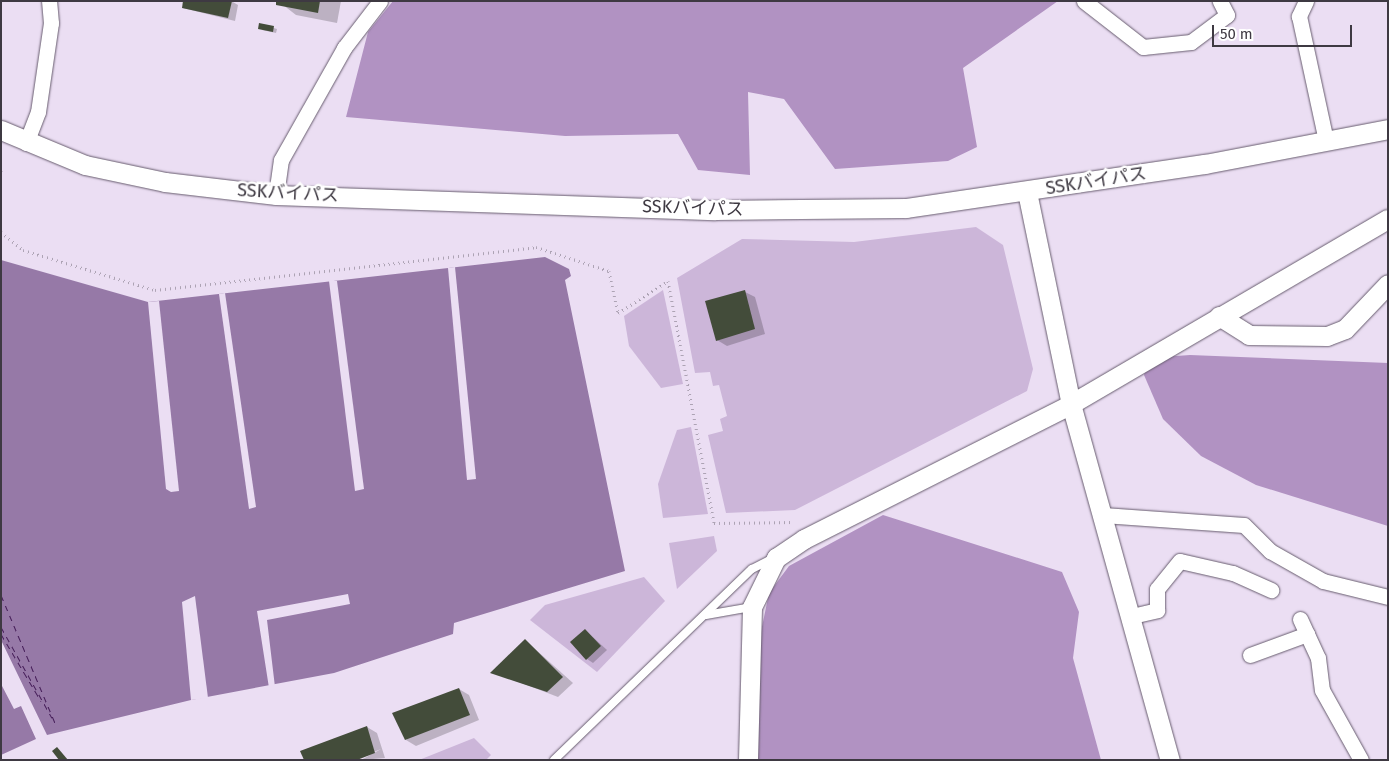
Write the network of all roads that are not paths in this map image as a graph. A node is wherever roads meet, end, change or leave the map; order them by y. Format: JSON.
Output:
{"nodes":[{"id":1,"x":49,"y":1,"type":"edge"},
{"id":2,"x":380,"y":1,"type":"edge"},
{"id":3,"x":1084,"y":1,"type":"edge"},
{"id":4,"x":1220,"y":1,"type":"edge"},
{"id":5,"x":1306,"y":1,"type":"edge"},
{"id":6,"x":1388,"y":129,"type":"edge"},
{"id":7,"x":2,"y":134,"type":"edge"},
{"id":8,"x":1326,"y":141,"type":"junction"},
{"id":9,"x":26,"y":143,"type":"junction"},
{"id":10,"x":1027,"y":192,"type":"junction"},
{"id":11,"x":276,"y":195,"type":"junction"},
{"id":12,"x":1388,"y":219,"type":"edge"},
{"id":13,"x":1388,"y":284,"type":"edge"},
{"id":14,"x":1219,"y":316,"type":"junction"},
{"id":15,"x":1071,"y":404,"type":"junction"},
{"id":16,"x":1103,"y":515,"type":"junction"},
{"id":17,"x":776,"y":558,"type":"junction"},
{"id":18,"x":1271,"y":590,"type":"dead end"},
{"id":19,"x":1388,"y":597,"type":"edge"},
{"id":20,"x":752,"y":607,"type":"junction"},
{"id":21,"x":706,"y":615,"type":"junction"},
{"id":22,"x":1132,"y":616,"type":"junction"},
{"id":23,"x":1300,"y":619,"type":"dead end"},
{"id":24,"x":1307,"y":634,"type":"junction"},
{"id":25,"x":1250,"y":655,"type":"dead end"},
{"id":26,"x":554,"y":760,"type":"edge"},
{"id":27,"x":748,"y":760,"type":"edge"},
{"id":28,"x":1170,"y":760,"type":"edge"},
{"id":29,"x":1361,"y":760,"type":"edge"}],
"edges":[{"from":1,"to":9,"type":"street"},
{"from":2,"to":11,"type":"street"},
{"from":3,"to":4,"type":"street"},
{"from":5,"to":8,"type":"street"},
{"from":6,"to":8,"type":"street","name":"SSKバイパス"},
{"from":7,"to":9,"type":"street","name":"SSKバイパス"},
{"from":8,"to":10,"type":"street","name":"SSKバイパス"},
{"from":9,"to":11,"type":"street","name":"SSKバイパス"},
{"from":10,"to":11,"type":"street","name":"SSKバイパス"},
{"from":10,"to":15,"type":"street"},
{"from":12,"to":14,"type":"street"},
{"from":13,"to":14,"type":"street"},
{"from":14,"to":15,"type":"street"},
{"from":15,"to":16,"type":"street"},
{"from":15,"to":17,"type":"street"},
{"from":16,"to":19,"type":"street"},
{"from":16,"to":22,"type":"street"},
{"from":17,"to":20,"type":"street"},
{"from":17,"to":21,"type":"lane"},
{"from":18,"to":22,"type":"street"},
{"from":20,"to":21,"type":"lane"},
{"from":20,"to":27,"type":"street"},
{"from":21,"to":26,"type":"lane"},
{"from":22,"to":28,"type":"street"},
{"from":23,"to":24,"type":"street"},
{"from":24,"to":25,"type":"street"},
{"from":24,"to":29,"type":"street"}]}
